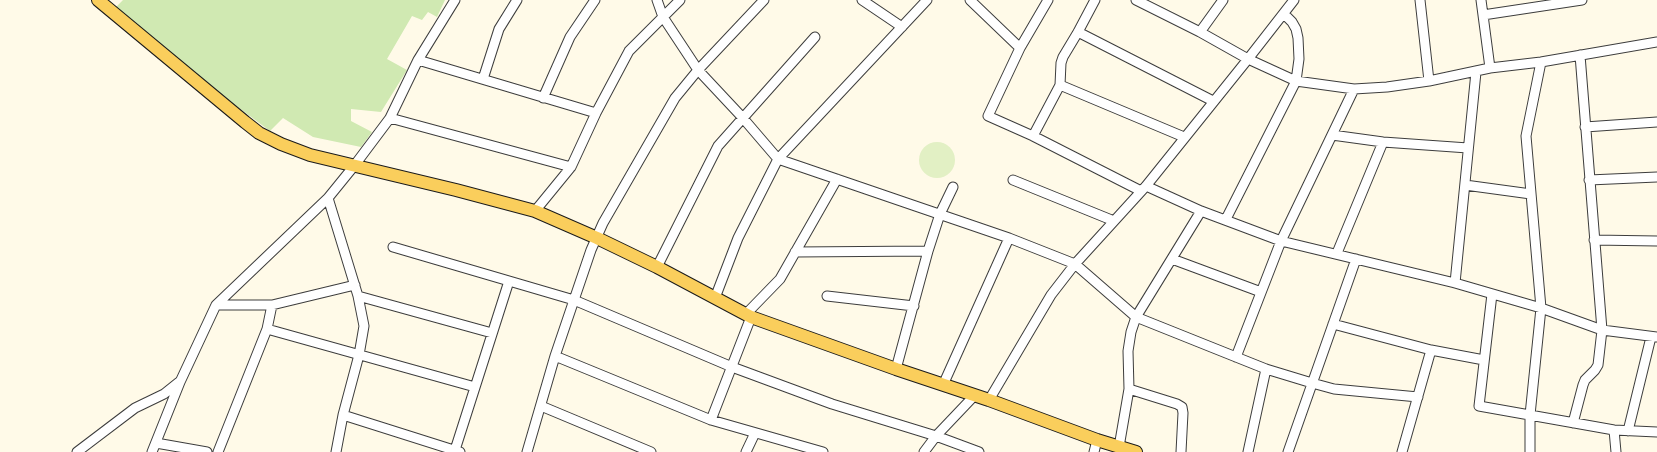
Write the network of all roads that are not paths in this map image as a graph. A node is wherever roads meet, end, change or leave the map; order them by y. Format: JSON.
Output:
{"nodes":[{"id":1,"x":98,"y":0,"type":"edge"},
{"id":2,"x":455,"y":0,"type":"edge"},
{"id":3,"x":517,"y":0,"type":"edge"},
{"id":4,"x":595,"y":0,"type":"edge"},
{"id":5,"x":657,"y":0,"type":"edge"},
{"id":6,"x":680,"y":0,"type":"edge"},
{"id":7,"x":764,"y":0,"type":"edge"},
{"id":8,"x":862,"y":0,"type":"edge"},
{"id":9,"x":927,"y":0,"type":"edge"},
{"id":10,"x":970,"y":0,"type":"edge"},
{"id":11,"x":1048,"y":0,"type":"edge"},
{"id":12,"x":1096,"y":0,"type":"edge"},
{"id":13,"x":1136,"y":0,"type":"edge"},
{"id":14,"x":1223,"y":0,"type":"edge"},
{"id":15,"x":1294,"y":0,"type":"edge"},
{"id":16,"x":1420,"y":0,"type":"edge"},
{"id":17,"x":1481,"y":0,"type":"edge"},
{"id":18,"x":1582,"y":0,"type":"edge"},
{"id":19,"x":1284,"y":14,"type":"junction"},
{"id":20,"x":1483,"y":15,"type":"junction"},
{"id":21,"x":663,"y":17,"type":"junction"},
{"id":22,"x":902,"y":27,"type":"junction"},
{"id":23,"x":1078,"y":32,"type":"junction"},
{"id":24,"x":1200,"y":32,"type":"junction"},
{"id":25,"x":815,"y":37,"type":"dead end"},
{"id":26,"x":1657,"y":42,"type":"edge"},
{"id":27,"x":1020,"y":48,"type":"junction"},
{"id":28,"x":1580,"y":55,"type":"junction"},
{"id":29,"x":418,"y":60,"type":"junction"},
{"id":30,"x":1248,"y":60,"type":"junction"},
{"id":31,"x":1541,"y":62,"type":"junction"},
{"id":32,"x":1490,"y":68,"type":"junction"},
{"id":33,"x":698,"y":70,"type":"junction"},
{"id":34,"x":1476,"y":72,"type":"junction"},
{"id":35,"x":483,"y":80,"type":"junction"},
{"id":36,"x":1296,"y":81,"type":"junction"},
{"id":37,"x":1429,"y":81,"type":"junction"},
{"id":38,"x":1060,"y":85,"type":"junction"},
{"id":39,"x":1354,"y":89,"type":"junction"},
{"id":40,"x":543,"y":98,"type":"junction"},
{"id":41,"x":1213,"y":101,"type":"junction"},
{"id":42,"x":596,"y":113,"type":"junction"},
{"id":43,"x":742,"y":117,"type":"junction"},
{"id":44,"x":390,"y":118,"type":"junction"},
{"id":45,"x":1657,"y":122,"type":"edge"},
{"id":46,"x":1585,"y":126,"type":"junction"},
{"id":47,"x":1332,"y":135,"type":"junction"},
{"id":48,"x":1033,"y":136,"type":"junction"},
{"id":49,"x":1184,"y":137,"type":"junction"},
{"id":50,"x":1383,"y":142,"type":"junction"},
{"id":51,"x":1468,"y":148,"type":"junction"},
{"id":52,"x":778,"y":159,"type":"junction"},
{"id":53,"x":354,"y":166,"type":"junction"},
{"id":54,"x":571,"y":167,"type":"junction"},
{"id":55,"x":1657,"y":177,"type":"edge"},
{"id":56,"x":838,"y":179,"type":"junction"},
{"id":57,"x":1013,"y":180,"type":"dead end"},
{"id":58,"x":1590,"y":180,"type":"junction"},
{"id":59,"x":1465,"y":185,"type":"junction"},
{"id":60,"x":953,"y":187,"type":"dead end"},
{"id":61,"x":1144,"y":188,"type":"junction"},
{"id":62,"x":1531,"y":194,"type":"junction"},
{"id":63,"x":328,"y":198,"type":"junction"},
{"id":64,"x":535,"y":211,"type":"junction"},
{"id":65,"x":1201,"y":211,"type":"junction"},
{"id":66,"x":940,"y":214,"type":"junction"},
{"id":67,"x":1226,"y":219,"type":"junction"},
{"id":68,"x":1114,"y":221,"type":"junction"},
{"id":69,"x":597,"y":238,"type":"junction"},
{"id":70,"x":1009,"y":238,"type":"junction"},
{"id":71,"x":1594,"y":240,"type":"junction"},
{"id":72,"x":1281,"y":241,"type":"junction"},
{"id":73,"x":1657,"y":241,"type":"edge"},
{"id":74,"x":393,"y":247,"type":"dead end"},
{"id":75,"x":928,"y":251,"type":"junction"},
{"id":76,"x":795,"y":252,"type":"junction"},
{"id":77,"x":1337,"y":253,"type":"junction"},
{"id":78,"x":1172,"y":259,"type":"junction"},
{"id":79,"x":1356,"y":259,"type":"junction"},
{"id":80,"x":1075,"y":264,"type":"junction"},
{"id":81,"x":657,"y":267,"type":"junction"},
{"id":82,"x":509,"y":281,"type":"junction"},
{"id":83,"x":1455,"y":283,"type":"junction"},
{"id":84,"x":355,"y":285,"type":"junction"},
{"id":85,"x":1261,"y":292,"type":"junction"},
{"id":86,"x":1492,"y":294,"type":"junction"},
{"id":87,"x":358,"y":296,"type":"junction"},
{"id":88,"x":827,"y":296,"type":"dead end"},
{"id":89,"x":715,"y":298,"type":"junction"},
{"id":90,"x":574,"y":300,"type":"junction"},
{"id":91,"x":216,"y":305,"type":"junction"},
{"id":92,"x":272,"y":305,"type":"junction"},
{"id":93,"x":914,"y":306,"type":"junction"},
{"id":94,"x":1541,"y":308,"type":"junction"},
{"id":95,"x":749,"y":316,"type":"junction"},
{"id":96,"x":1136,"y":317,"type":"junction"},
{"id":97,"x":1333,"y":324,"type":"junction"},
{"id":98,"x":267,"y":329,"type":"junction"},
{"id":99,"x":1602,"y":330,"type":"junction"},
{"id":100,"x":492,"y":333,"type":"junction"},
{"id":101,"x":1654,"y":337,"type":"edge"},
{"id":102,"x":1430,"y":350,"type":"junction"},
{"id":103,"x":359,"y":355,"type":"junction"},
{"id":104,"x":555,"y":356,"type":"junction"},
{"id":105,"x":1236,"y":357,"type":"junction"},
{"id":106,"x":1484,"y":360,"type":"junction"},
{"id":107,"x":732,"y":368,"type":"junction"},
{"id":108,"x":896,"y":369,"type":"junction"},
{"id":109,"x":1266,"y":369,"type":"junction"},
{"id":110,"x":180,"y":382,"type":"junction"},
{"id":111,"x":1312,"y":383,"type":"junction"},
{"id":112,"x":943,"y":385,"type":"junction"},
{"id":113,"x":475,"y":387,"type":"junction"},
{"id":114,"x":1129,"y":389,"type":"junction"},
{"id":115,"x":974,"y":396,"type":"junction"},
{"id":116,"x":1418,"y":397,"type":"junction"},
{"id":117,"x":989,"y":400,"type":"junction"},
{"id":118,"x":541,"y":406,"type":"junction"},
{"id":119,"x":343,"y":415,"type":"junction"},
{"id":120,"x":1530,"y":415,"type":"junction"},
{"id":121,"x":711,"y":420,"type":"junction"},
{"id":122,"x":1573,"y":423,"type":"junction"},
{"id":123,"x":1614,"y":430,"type":"junction"},
{"id":124,"x":1628,"y":431,"type":"junction"},
{"id":125,"x":1657,"y":432,"type":"edge"},
{"id":126,"x":755,"y":433,"type":"junction"},
{"id":127,"x":936,"y":436,"type":"junction"},
{"id":128,"x":156,"y":443,"type":"junction"},
{"id":129,"x":1096,"y":446,"type":"edge"},
{"id":130,"x":1119,"y":447,"type":"junction"},
{"id":131,"x":457,"y":451,"type":"edge"},
{"id":132,"x":76,"y":452,"type":"edge"},
{"id":133,"x":152,"y":452,"type":"edge"},
{"id":134,"x":207,"y":452,"type":"edge"},
{"id":135,"x":218,"y":452,"type":"edge"},
{"id":136,"x":336,"y":452,"type":"edge"},
{"id":137,"x":526,"y":452,"type":"edge"},
{"id":138,"x":651,"y":452,"type":"edge"},
{"id":139,"x":746,"y":452,"type":"edge"},
{"id":140,"x":823,"y":452,"type":"edge"},
{"id":141,"x":924,"y":452,"type":"edge"},
{"id":142,"x":979,"y":452,"type":"edge"},
{"id":143,"x":1136,"y":452,"type":"edge"},
{"id":144,"x":1181,"y":452,"type":"edge"},
{"id":145,"x":1248,"y":452,"type":"edge"},
{"id":146,"x":1288,"y":452,"type":"edge"},
{"id":147,"x":1402,"y":452,"type":"edge"},
{"id":148,"x":1530,"y":452,"type":"edge"},
{"id":149,"x":1616,"y":452,"type":"edge"}],
"edges":[{"from":1,"to":53,"type":"main road"},
{"from":2,"to":29,"type":"street"},
{"from":3,"to":35,"type":"street"},
{"from":4,"to":40,"type":"street"},
{"from":5,"to":21,"type":"street"},
{"from":6,"to":21,"type":"street"},
{"from":7,"to":33,"type":"street"},
{"from":8,"to":22,"type":"street"},
{"from":9,"to":22,"type":"street"},
{"from":10,"to":27,"type":"street"},
{"from":11,"to":27,"type":"street"},
{"from":12,"to":23,"type":"street"},
{"from":13,"to":24,"type":"street"},
{"from":14,"to":24,"type":"street"},
{"from":15,"to":19,"type":"street"},
{"from":16,"to":37,"type":"street"},
{"from":17,"to":20,"type":"street"},
{"from":18,"to":20,"type":"street"},
{"from":19,"to":30,"type":"street"},
{"from":19,"to":36,"type":"street"},
{"from":20,"to":32,"type":"street"},
{"from":21,"to":33,"type":"street"},
{"from":21,"to":42,"type":"street"},
{"from":22,"to":52,"type":"street"},
{"from":23,"to":38,"type":"street"},
{"from":23,"to":41,"type":"street"},
{"from":24,"to":30,"type":"street"},
{"from":25,"to":43,"type":"street"},
{"from":26,"to":28,"type":"street"},
{"from":27,"to":48,"type":"street"},
{"from":28,"to":31,"type":"street"},
{"from":28,"to":46,"type":"street"},
{"from":29,"to":35,"type":"street"},
{"from":29,"to":44,"type":"street"},
{"from":30,"to":36,"type":"street"},
{"from":30,"to":41,"type":"street"},
{"from":31,"to":32,"type":"street"},
{"from":31,"to":62,"type":"street"},
{"from":32,"to":34,"type":"street"},
{"from":33,"to":43,"type":"street"},
{"from":33,"to":69,"type":"street"},
{"from":34,"to":37,"type":"street"},
{"from":34,"to":51,"type":"street"},
{"from":35,"to":40,"type":"street"},
{"from":36,"to":39,"type":"street"},
{"from":36,"to":67,"type":"street"},
{"from":37,"to":39,"type":"street"},
{"from":38,"to":48,"type":"street"},
{"from":38,"to":49,"type":"street"},
{"from":39,"to":47,"type":"street"},
{"from":40,"to":42,"type":"street"},
{"from":41,"to":49,"type":"street"},
{"from":42,"to":54,"type":"street"},
{"from":43,"to":52,"type":"street"},
{"from":43,"to":81,"type":"street"},
{"from":44,"to":53,"type":"street"},
{"from":44,"to":54,"type":"street"},
{"from":45,"to":46,"type":"street"},
{"from":46,"to":58,"type":"street"},
{"from":47,"to":50,"type":"street"},
{"from":47,"to":72,"type":"street"},
{"from":48,"to":61,"type":"street"},
{"from":49,"to":61,"type":"street"},
{"from":50,"to":51,"type":"street"},
{"from":50,"to":77,"type":"street"},
{"from":51,"to":59,"type":"street"},
{"from":52,"to":56,"type":"street"},
{"from":52,"to":89,"type":"street"},
{"from":53,"to":63,"type":"street"},
{"from":53,"to":64,"type":"main road"},
{"from":54,"to":64,"type":"street"},
{"from":55,"to":58,"type":"street"},
{"from":56,"to":66,"type":"street"},
{"from":56,"to":76,"type":"street"},
{"from":57,"to":68,"type":"street"},
{"from":58,"to":71,"type":"street"},
{"from":59,"to":62,"type":"street"},
{"from":59,"to":83,"type":"street"},
{"from":60,"to":66,"type":"street"},
{"from":61,"to":65,"type":"street"},
{"from":61,"to":68,"type":"street"},
{"from":62,"to":94,"type":"street"},
{"from":63,"to":84,"type":"street"},
{"from":63,"to":91,"type":"street"},
{"from":64,"to":69,"type":"main road"},
{"from":65,"to":67,"type":"street"},
{"from":65,"to":78,"type":"street"},
{"from":66,"to":70,"type":"street"},
{"from":66,"to":75,"type":"street"},
{"from":67,"to":72,"type":"street"},
{"from":68,"to":80,"type":"street"},
{"from":69,"to":81,"type":"main road"},
{"from":69,"to":90,"type":"street"},
{"from":70,"to":80,"type":"street"},
{"from":70,"to":112,"type":"street"},
{"from":71,"to":73,"type":"street"},
{"from":71,"to":99,"type":"street"},
{"from":72,"to":77,"type":"street"},
{"from":72,"to":85,"type":"street"},
{"from":74,"to":82,"type":"street"},
{"from":75,"to":76,"type":"street"},
{"from":75,"to":93,"type":"street"},
{"from":76,"to":95,"type":"street"},
{"from":77,"to":79,"type":"street"},
{"from":78,"to":85,"type":"street"},
{"from":78,"to":96,"type":"street"},
{"from":79,"to":83,"type":"street"},
{"from":79,"to":97,"type":"street"},
{"from":80,"to":96,"type":"street"},
{"from":80,"to":117,"type":"street"},
{"from":81,"to":89,"type":"main road"},
{"from":82,"to":90,"type":"street"},
{"from":82,"to":100,"type":"street"},
{"from":83,"to":86,"type":"street"},
{"from":84,"to":87,"type":"street"},
{"from":84,"to":92,"type":"street"},
{"from":85,"to":105,"type":"street"},
{"from":86,"to":94,"type":"street"},
{"from":86,"to":106,"type":"street"},
{"from":87,"to":100,"type":"street"},
{"from":87,"to":103,"type":"street"},
{"from":88,"to":93,"type":"street"},
{"from":89,"to":95,"type":"main road"},
{"from":90,"to":104,"type":"street"},
{"from":90,"to":107,"type":"street"},
{"from":91,"to":92,"type":"street"},
{"from":91,"to":110,"type":"street"},
{"from":92,"to":98,"type":"street"},
{"from":93,"to":108,"type":"street"},
{"from":94,"to":99,"type":"street"},
{"from":94,"to":120,"type":"street"},
{"from":95,"to":107,"type":"street"},
{"from":95,"to":108,"type":"main road"},
{"from":96,"to":105,"type":"street"},
{"from":96,"to":114,"type":"street"},
{"from":97,"to":102,"type":"street"},
{"from":97,"to":111,"type":"street"},
{"from":98,"to":103,"type":"street"},
{"from":98,"to":135,"type":"street"},
{"from":99,"to":101,"type":"street"},
{"from":99,"to":122,"type":"street"},
{"from":100,"to":113,"type":"street"},
{"from":101,"to":124,"type":"street"},
{"from":102,"to":106,"type":"street"},
{"from":102,"to":116,"type":"street"},
{"from":103,"to":113,"type":"street"},
{"from":103,"to":119,"type":"street"},
{"from":104,"to":118,"type":"street"},
{"from":104,"to":121,"type":"street"},
{"from":105,"to":109,"type":"street"},
{"from":106,"to":120,"type":"street"},
{"from":107,"to":121,"type":"street"},
{"from":107,"to":127,"type":"street"},
{"from":108,"to":112,"type":"main road"},
{"from":109,"to":111,"type":"street"},
{"from":109,"to":145,"type":"street"},
{"from":110,"to":128,"type":"street"},
{"from":110,"to":132,"type":"street"},
{"from":111,"to":116,"type":"street"},
{"from":111,"to":146,"type":"street"},
{"from":112,"to":115,"type":"main road"},
{"from":113,"to":131,"type":"street"},
{"from":114,"to":130,"type":"street"},
{"from":114,"to":144,"type":"street"},
{"from":115,"to":117,"type":"main road"},
{"from":115,"to":127,"type":"street"},
{"from":116,"to":147,"type":"street"},
{"from":117,"to":129,"type":"main road"},
{"from":118,"to":137,"type":"street"},
{"from":118,"to":138,"type":"street"},
{"from":119,"to":131,"type":"street"},
{"from":119,"to":136,"type":"street"},
{"from":120,"to":122,"type":"street"},
{"from":120,"to":148,"type":"street"},
{"from":121,"to":126,"type":"street"},
{"from":122,"to":123,"type":"street"},
{"from":123,"to":124,"type":"street"},
{"from":123,"to":149,"type":"street"},
{"from":124,"to":125,"type":"street"},
{"from":126,"to":139,"type":"street"},
{"from":126,"to":140,"type":"street"},
{"from":127,"to":141,"type":"street"},
{"from":127,"to":142,"type":"street"},
{"from":128,"to":133,"type":"street"},
{"from":128,"to":134,"type":"street"},
{"from":129,"to":130,"type":"main road"},
{"from":130,"to":143,"type":"main road"}]}
